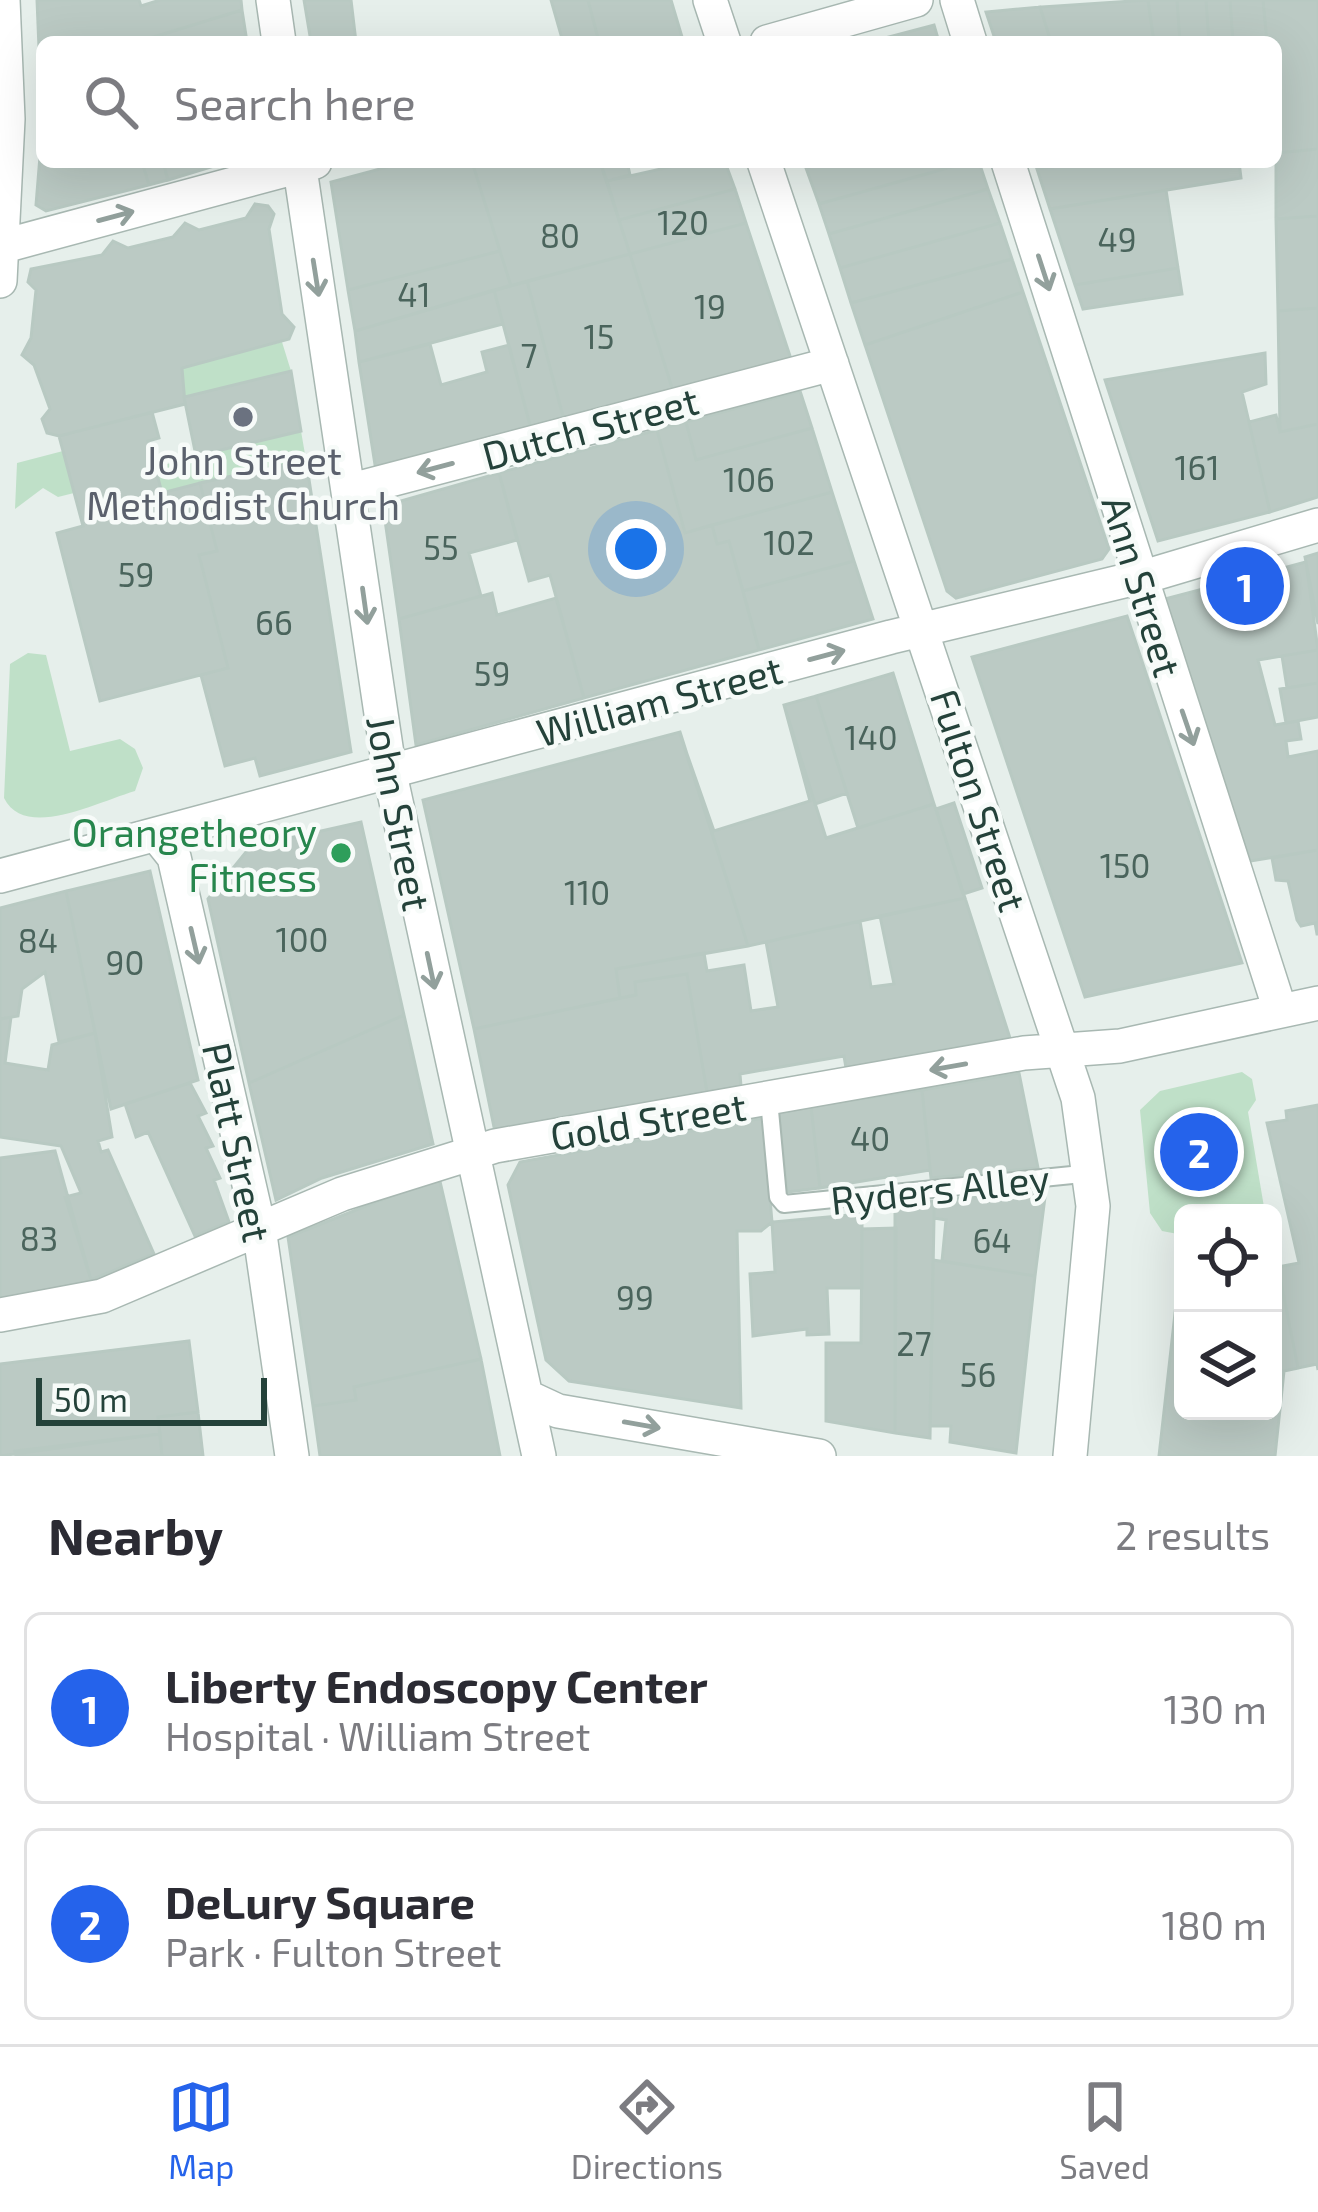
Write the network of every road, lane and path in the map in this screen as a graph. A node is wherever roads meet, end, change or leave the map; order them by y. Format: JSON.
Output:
{"nodes":[{"id":1,"x":3,"y":0,"type":"edge"},
{"id":2,"x":273,"y":0,"type":"edge"},
{"id":3,"x":710,"y":0,"type":"edge"},
{"id":4,"x":916,"y":0,"type":"edge"},
{"id":5,"x":957,"y":0,"type":"edge"},
{"id":6,"x":278,"y":36,"type":"edge"},
{"id":7,"x":722,"y":36,"type":"edge"},
{"id":8,"x":788,"y":36,"type":"edge"},
{"id":9,"x":968,"y":36,"type":"edge"},
{"id":10,"x":4,"y":115,"type":"edge"},
{"id":11,"x":287,"y":168,"type":"edge"},
{"id":12,"x":306,"y":168,"type":"edge"},
{"id":13,"x":766,"y":168,"type":"edge"},
{"id":14,"x":1010,"y":168,"type":"edge"},
{"id":15,"x":2,"y":247,"type":"edge"},
{"id":16,"x":0,"y":281,"type":"edge"},
{"id":17,"x":832,"y":364,"type":"junction"},
{"id":18,"x":348,"y":491,"type":"junction"},
{"id":19,"x":1318,"y":524,"type":"edge"},
{"id":20,"x":1139,"y":577,"type":"junction"},
{"id":21,"x":923,"y":629,"type":"junction"},
{"id":22,"x":390,"y":774,"type":"junction"},
{"id":23,"x":158,"y":837,"type":"junction"},
{"id":24,"x":0,"y":876,"type":"edge"},
{"id":25,"x":1318,"y":1004,"type":"edge"},
{"id":26,"x":1280,"y":1010,"type":"junction"},
{"id":27,"x":1064,"y":1051,"type":"junction"},
{"id":28,"x":769,"y":1100,"type":"junction"},
{"id":29,"x":469,"y":1152,"type":"junction"},
{"id":30,"x":1092,"y":1173,"type":"junction"},
{"id":31,"x":259,"y":1228,"type":"junction"},
{"id":32,"x":0,"y":1315,"type":"edge"},
{"id":33,"x":530,"y":1398,"type":"junction"},
{"id":34,"x":292,"y":1456,"type":"edge"},
{"id":35,"x":539,"y":1456,"type":"edge"},
{"id":36,"x":819,"y":1456,"type":"edge"},
{"id":37,"x":1070,"y":1456,"type":"edge"}],
"edges":[{"from":1,"to":10,"type":"street"},
{"from":2,"to":6,"type":"street"},
{"from":3,"to":7,"type":"street"},
{"from":4,"to":8,"type":"street"},
{"from":5,"to":9,"type":"street"},
{"from":10,"to":15,"type":"street"},
{"from":15,"to":11,"type":"street","one_way":true},
{"from":12,"to":18,"type":"street","name":"John Street","one_way":true},
{"from":13,"to":17,"type":"street","name":"Fulton Street"},
{"from":14,"to":20,"type":"street","name":"Ann Street","one_way":true},
{"from":15,"to":16,"type":"street"},
{"from":17,"to":18,"type":"street","name":"Dutch Street","one_way":true},
{"from":17,"to":21,"type":"street","name":"Fulton Street"},
{"from":18,"to":22,"type":"street","name":"John Street","one_way":true},
{"from":19,"to":20,"type":"street","name":"William Street"},
{"from":20,"to":21,"type":"street","name":"William Street"},
{"from":20,"to":26,"type":"street","name":"Ann Street","one_way":true},
{"from":22,"to":21,"type":"street","name":"William Street","one_way":true},
{"from":21,"to":27,"type":"street","name":"Fulton Street"},
{"from":22,"to":23,"type":"street","name":"William Street"},
{"from":22,"to":29,"type":"street","name":"John Street","one_way":true},
{"from":23,"to":24,"type":"street","name":"William Street"},
{"from":23,"to":31,"type":"street","name":"Platt Street","one_way":true},
{"from":25,"to":26,"type":"street","name":"Gold Street"},
{"from":26,"to":27,"type":"street","name":"Gold Street"},
{"from":27,"to":28,"type":"street","name":"Gold Street","one_way":true},
{"from":27,"to":30,"type":"street","name":"Fulton Street"},
{"from":28,"to":29,"type":"street","name":"Gold Street"},
{"from":28,"to":30,"type":"lane","name":"Ryders Alley"},
{"from":29,"to":31,"type":"street","name":"Gold Street"},
{"from":29,"to":33,"type":"street","name":"John Street"},
{"from":30,"to":37,"type":"street","name":"Fulton Street"},
{"from":31,"to":32,"type":"street","name":"Gold Street"},
{"from":31,"to":34,"type":"street","name":"Platt Street"},
{"from":33,"to":35,"type":"street","name":"John Street"},
{"from":33,"to":36,"type":"street","one_way":true}]}
